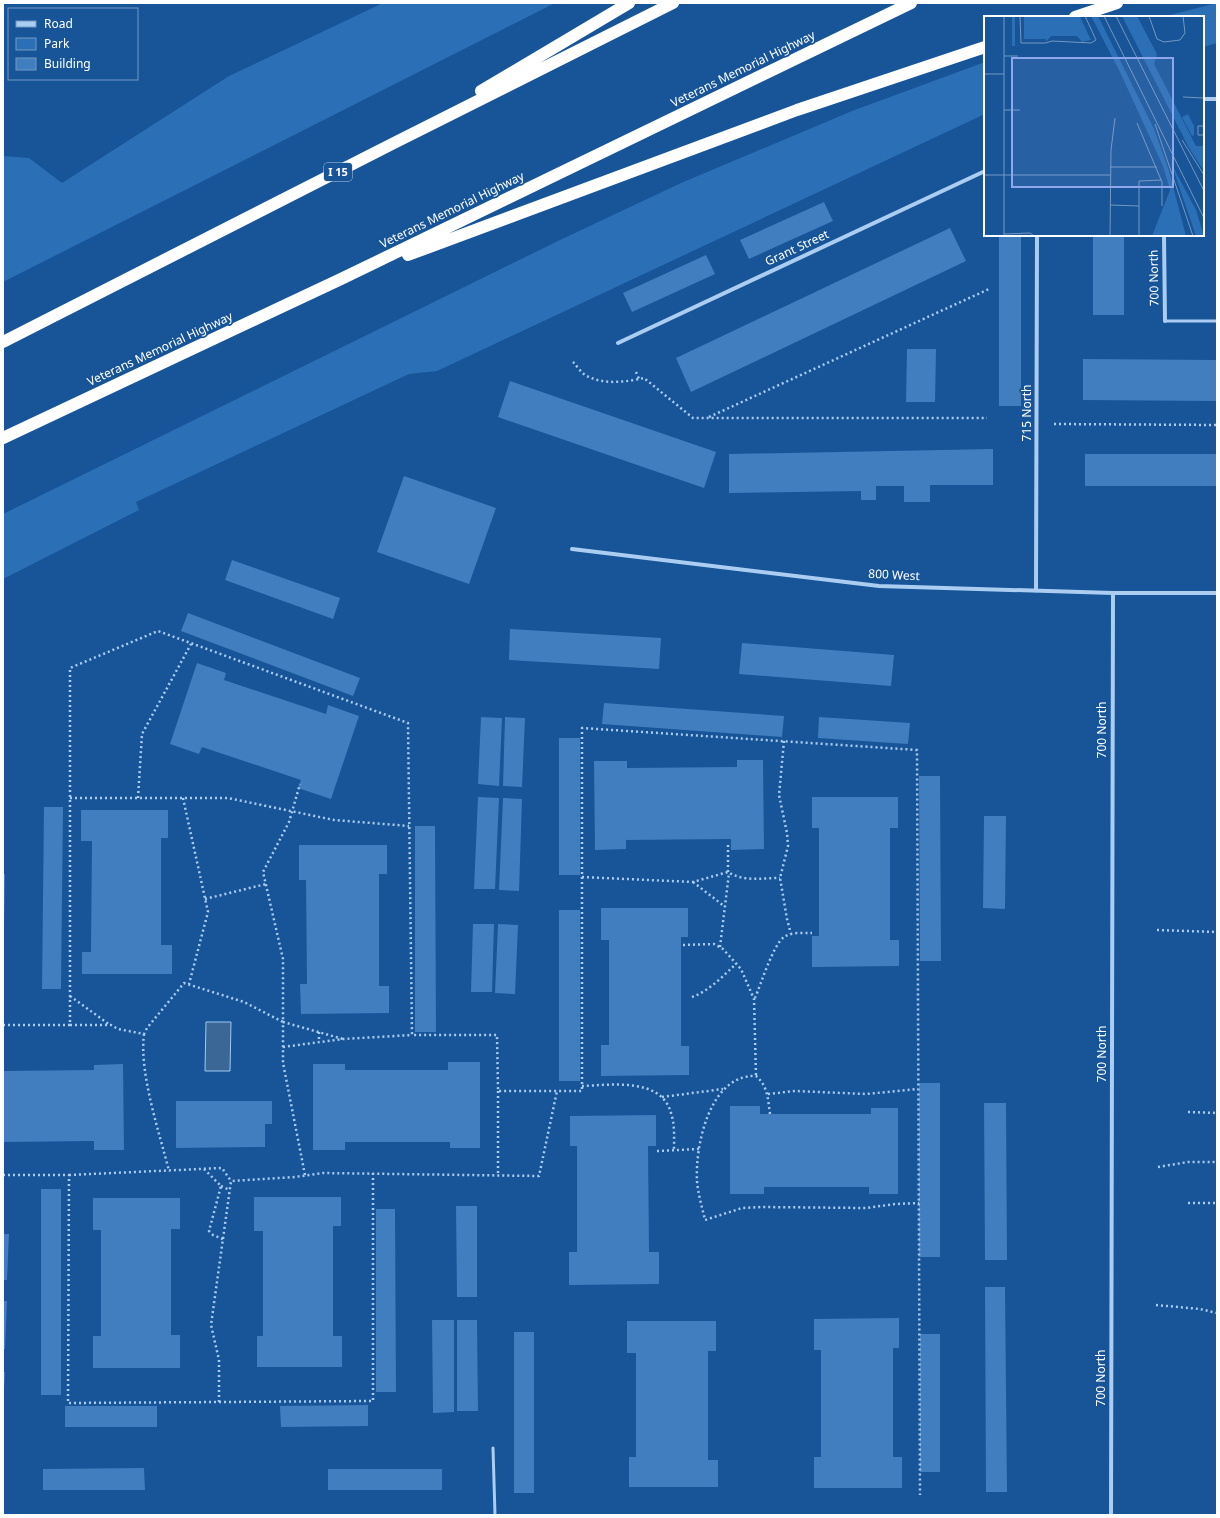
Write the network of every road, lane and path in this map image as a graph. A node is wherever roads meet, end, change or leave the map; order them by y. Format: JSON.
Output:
{"nodes":[{"id":1,"x":629,"y":3,"type":"edge"},
{"id":2,"x":673,"y":3,"type":"edge"},
{"id":3,"x":911,"y":3,"type":"edge"},
{"id":4,"x":1117,"y":3,"type":"edge"},
{"id":5,"x":1078,"y":16,"type":"edge"},
{"id":6,"x":984,"y":47,"type":"edge"},
{"id":7,"x":1204,"y":99,"type":"edge"},
{"id":8,"x":1217,"y":99,"type":"edge"},
{"id":9,"x":392,"y":144,"type":"junction"},
{"id":10,"x":984,"y":171,"type":"edge"},
{"id":11,"x":1037,"y":236,"type":"edge"},
{"id":12,"x":1164,"y":236,"type":"edge"},
{"id":13,"x":341,"y":279,"type":"junction"},
{"id":14,"x":989,"y":289,"type":"dead end"},
{"id":15,"x":1165,"y":321,"type":"joint"},
{"id":16,"x":1217,"y":321,"type":"edge"},
{"id":17,"x":3,"y":342,"type":"edge"},
{"id":18,"x":618,"y":343,"type":"dead end"},
{"id":19,"x":573,"y":362,"type":"dead end"},
{"id":20,"x":636,"y":372,"type":"dead end"},
{"id":21,"x":639,"y":379,"type":"junction"},
{"id":22,"x":706,"y":418,"type":"junction"},
{"id":23,"x":987,"y":418,"type":"dead end"},
{"id":24,"x":1054,"y":424,"type":"dead end"},
{"id":25,"x":1217,"y":425,"type":"edge"},
{"id":26,"x":3,"y":438,"type":"edge"},
{"id":27,"x":572,"y":549,"type":"dead end"},
{"id":28,"x":1036,"y":591,"type":"junction"},
{"id":29,"x":1113,"y":593,"type":"junction"},
{"id":30,"x":1217,"y":594,"type":"edge"},
{"id":31,"x":191,"y":644,"type":"junction"},
{"id":32,"x":784,"y":741,"type":"junction"},
{"id":33,"x":300,"y":784,"type":"dead end"},
{"id":34,"x":70,"y":798,"type":"junction"},
{"id":35,"x":138,"y":798,"type":"junction"},
{"id":36,"x":183,"y":798,"type":"junction"},
{"id":37,"x":292,"y":811,"type":"junction"},
{"id":38,"x":409,"y":826,"type":"junction"},
{"id":39,"x":728,"y":845,"type":"dead end"},
{"id":40,"x":729,"y":872,"type":"junction"},
{"id":41,"x":582,"y":877,"type":"junction"},
{"id":42,"x":780,"y":878,"type":"junction"},
{"id":43,"x":693,"y":882,"type":"junction"},
{"id":44,"x":266,"y":884,"type":"junction"},
{"id":45,"x":205,"y":899,"type":"junction"},
{"id":46,"x":725,"y":907,"type":"junction"},
{"id":47,"x":1157,"y":930,"type":"dead end"},
{"id":48,"x":1217,"y":932,"type":"edge"},
{"id":49,"x":812,"y":933,"type":"dead end"},
{"id":50,"x":791,"y":934,"type":"junction"},
{"id":51,"x":683,"y":945,"type":"dead end"},
{"id":52,"x":720,"y":947,"type":"junction"},
{"id":53,"x":736,"y":964,"type":"junction"},
{"id":54,"x":189,"y":984,"type":"junction"},
{"id":55,"x":70,"y":996,"type":"junction"},
{"id":56,"x":692,"y":997,"type":"dead end"},
{"id":57,"x":754,"y":999,"type":"junction"},
{"id":58,"x":283,"y":1022,"type":"junction"},
{"id":59,"x":3,"y":1025,"type":"edge"},
{"id":60,"x":70,"y":1025,"type":"junction"},
{"id":61,"x":111,"y":1025,"type":"junction"},
{"id":62,"x":319,"y":1032,"type":"junction"},
{"id":63,"x":144,"y":1034,"type":"junction"},
{"id":64,"x":412,"y":1035,"type":"junction"},
{"id":65,"x":343,"y":1040,"type":"junction"},
{"id":66,"x":319,"y":1042,"type":"junction"},
{"id":67,"x":283,"y":1047,"type":"junction"},
{"id":68,"x":756,"y":1076,"type":"junction"},
{"id":69,"x":582,"y":1086,"type":"junction"},
{"id":70,"x":724,"y":1089,"type":"junction"},
{"id":71,"x":918,"y":1089,"type":"junction"},
{"id":72,"x":498,"y":1091,"type":"junction"},
{"id":73,"x":557,"y":1091,"type":"junction"},
{"id":74,"x":768,"y":1094,"type":"junction"},
{"id":75,"x":662,"y":1097,"type":"junction"},
{"id":76,"x":1188,"y":1112,"type":"dead end"},
{"id":77,"x":1217,"y":1113,"type":"edge"},
{"id":78,"x":770,"y":1114,"type":"dead end"},
{"id":79,"x":699,"y":1149,"type":"junction"},
{"id":80,"x":674,"y":1150,"type":"junction"},
{"id":81,"x":657,"y":1151,"type":"dead end"},
{"id":82,"x":1217,"y":1162,"type":"edge"},
{"id":83,"x":1158,"y":1167,"type":"dead end"},
{"id":84,"x":204,"y":1169,"type":"junction"},
{"id":85,"x":169,"y":1171,"type":"junction"},
{"id":86,"x":373,"y":1173,"type":"junction"},
{"id":87,"x":3,"y":1175,"type":"edge"},
{"id":88,"x":69,"y":1175,"type":"junction"},
{"id":89,"x":305,"y":1175,"type":"junction"},
{"id":90,"x":498,"y":1175,"type":"junction"},
{"id":91,"x":231,"y":1181,"type":"junction"},
{"id":92,"x":221,"y":1186,"type":"junction"},
{"id":93,"x":230,"y":1190,"type":"junction"},
{"id":94,"x":919,"y":1203,"type":"junction"},
{"id":95,"x":1188,"y":1203,"type":"dead end"},
{"id":96,"x":1217,"y":1204,"type":"edge"},
{"id":97,"x":224,"y":1239,"type":"junction"},
{"id":98,"x":1156,"y":1305,"type":"dead end"},
{"id":99,"x":1217,"y":1313,"type":"edge"},
{"id":100,"x":219,"y":1402,"type":"junction"},
{"id":101,"x":493,"y":1448,"type":"dead end"},
{"id":102,"x":920,"y":1495,"type":"dead end"},
{"id":103,"x":495,"y":1515,"type":"edge"},
{"id":104,"x":1111,"y":1515,"type":"edge"}],
"edges":[{"from":1,"to":9,"type":"highway"},
{"from":2,"to":9,"type":"highway","number":"I 15"},
{"from":3,"to":13,"type":"highway","name":"Veterans Memorial Highway"},
{"from":4,"to":5,"type":"highway"},
{"from":6,"to":13,"type":"highway"},
{"from":7,"to":8,"type":"street"},
{"from":9,"to":17,"type":"highway","number":"I 15"},
{"from":10,"to":18,"type":"street","name":"Grant Street"},
{"from":11,"to":28,"type":"street","name":"715 North"},
{"from":12,"to":15,"type":"street","name":"700 North"},
{"from":13,"to":26,"type":"highway","name":"Veterans Memorial Highway"},
{"from":14,"to":22,"type":"path"},
{"from":15,"to":16,"type":"lane"},
{"from":19,"to":21,"type":"path"},
{"from":20,"to":21,"type":"path"},
{"from":21,"to":22,"type":"path"},
{"from":22,"to":23,"type":"path"},
{"from":24,"to":25,"type":"path"},
{"from":27,"to":28,"type":"street","name":"800 West"},
{"from":28,"to":29,"type":"street","name":"800 West"},
{"from":29,"to":30,"type":"street","name":"800 West"},
{"from":29,"to":104,"type":"street","name":"700 North"},
{"from":31,"to":34,"type":"path"},
{"from":31,"to":35,"type":"path"},
{"from":31,"to":38,"type":"path"},
{"from":32,"to":41,"type":"path"},
{"from":32,"to":42,"type":"path"},
{"from":32,"to":71,"type":"path"},
{"from":33,"to":37,"type":"path"},
{"from":34,"to":35,"type":"path"},
{"from":34,"to":55,"type":"path"},
{"from":35,"to":36,"type":"path"},
{"from":36,"to":37,"type":"path"},
{"from":36,"to":45,"type":"path"},
{"from":37,"to":38,"type":"path"},
{"from":37,"to":44,"type":"path"},
{"from":38,"to":64,"type":"path"},
{"from":39,"to":40,"type":"path"},
{"from":40,"to":42,"type":"path"},
{"from":40,"to":43,"type":"path"},
{"from":40,"to":46,"type":"path"},
{"from":41,"to":43,"type":"path"},
{"from":41,"to":69,"type":"path"},
{"from":42,"to":50,"type":"path"},
{"from":43,"to":46,"type":"path"},
{"from":44,"to":45,"type":"path"},
{"from":44,"to":58,"type":"path"},
{"from":45,"to":54,"type":"path"},
{"from":46,"to":52,"type":"path"},
{"from":47,"to":48,"type":"path"},
{"from":49,"to":50,"type":"path"},
{"from":50,"to":57,"type":"path"},
{"from":51,"to":52,"type":"path"},
{"from":52,"to":53,"type":"path"},
{"from":53,"to":56,"type":"path"},
{"from":53,"to":57,"type":"path"},
{"from":54,"to":58,"type":"path"},
{"from":54,"to":63,"type":"path"},
{"from":55,"to":60,"type":"path"},
{"from":55,"to":61,"type":"path"},
{"from":57,"to":68,"type":"path"},
{"from":58,"to":62,"type":"path"},
{"from":58,"to":67,"type":"path"},
{"from":59,"to":60,"type":"path"},
{"from":60,"to":61,"type":"path"},
{"from":61,"to":63,"type":"path"},
{"from":62,"to":65,"type":"path"},
{"from":62,"to":66,"type":"path"},
{"from":63,"to":85,"type":"path"},
{"from":64,"to":65,"type":"path"},
{"from":64,"to":72,"type":"path"},
{"from":65,"to":66,"type":"path"},
{"from":66,"to":67,"type":"path"},
{"from":67,"to":89,"type":"path"},
{"from":68,"to":70,"type":"path"},
{"from":68,"to":74,"type":"path"},
{"from":69,"to":73,"type":"path"},
{"from":69,"to":75,"type":"path"},
{"from":70,"to":75,"type":"path"},
{"from":70,"to":79,"type":"path"},
{"from":71,"to":74,"type":"path"},
{"from":71,"to":94,"type":"path"},
{"from":72,"to":73,"type":"path"},
{"from":72,"to":90,"type":"path"},
{"from":73,"to":90,"type":"path"},
{"from":74,"to":78,"type":"path"},
{"from":75,"to":80,"type":"path"},
{"from":76,"to":77,"type":"path"},
{"from":79,"to":80,"type":"path"},
{"from":79,"to":94,"type":"path"},
{"from":80,"to":81,"type":"path"},
{"from":82,"to":83,"type":"path"},
{"from":84,"to":85,"type":"path"},
{"from":84,"to":91,"type":"path"},
{"from":84,"to":92,"type":"path"},
{"from":85,"to":88,"type":"path"},
{"from":86,"to":89,"type":"path"},
{"from":86,"to":90,"type":"path"},
{"from":86,"to":100,"type":"path"},
{"from":87,"to":88,"type":"path"},
{"from":88,"to":100,"type":"path"},
{"from":89,"to":91,"type":"path"},
{"from":91,"to":93,"type":"path"},
{"from":92,"to":93,"type":"path"},
{"from":92,"to":97,"type":"path"},
{"from":93,"to":97,"type":"path"},
{"from":94,"to":102,"type":"path"},
{"from":95,"to":96,"type":"path"},
{"from":97,"to":100,"type":"path"},
{"from":98,"to":99,"type":"path"},
{"from":101,"to":103,"type":"lane"}]}
